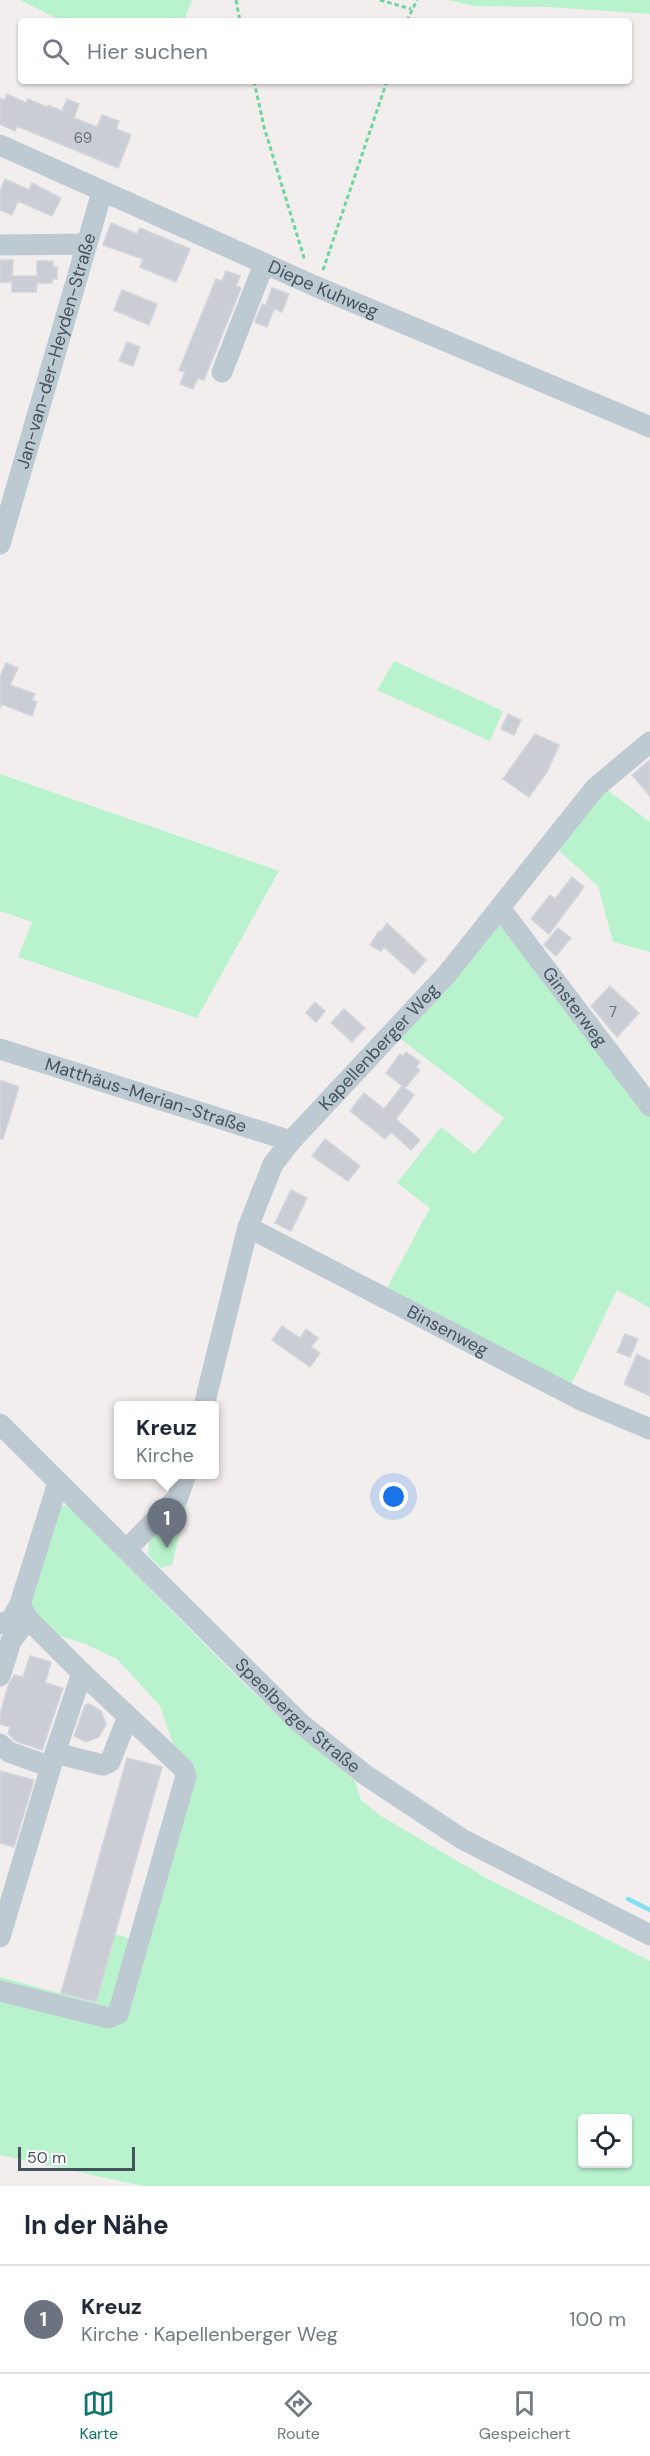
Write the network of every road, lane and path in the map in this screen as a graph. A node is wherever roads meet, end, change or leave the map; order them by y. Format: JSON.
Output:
{"nodes":[{"id":1,"x":236,"y":0,"type":"edge"},
{"id":2,"x":380,"y":0,"type":"edge"},
{"id":3,"x":417,"y":0,"type":"edge"},
{"id":4,"x":411,"y":9,"type":"junction"},
{"id":5,"x":239,"y":18,"type":"edge"},
{"id":6,"x":408,"y":18,"type":"edge"},
{"id":7,"x":255,"y":84,"type":"edge"},
{"id":8,"x":386,"y":84,"type":"edge"},
{"id":9,"x":0,"y":145,"type":"edge"},
{"id":10,"x":102,"y":192,"type":"junction"},
{"id":11,"x":87,"y":244,"type":"junction"},
{"id":12,"x":0,"y":245,"type":"edge"},
{"id":13,"x":264,"y":264,"type":"junction"},
{"id":14,"x":317,"y":287,"type":"junction"},
{"id":15,"x":222,"y":372,"type":"dead end"},
{"id":16,"x":650,"y":427,"type":"edge"},
{"id":17,"x":0,"y":544,"type":"edge"},
{"id":18,"x":650,"y":742,"type":"edge"},
{"id":19,"x":500,"y":908,"type":"junction"},
{"id":20,"x":0,"y":1049,"type":"edge"},
{"id":21,"x":650,"y":1106,"type":"edge"},
{"id":22,"x":291,"y":1141,"type":"junction"},
{"id":23,"x":248,"y":1227,"type":"junction"},
{"id":24,"x":205,"y":1401,"type":"edge"},
{"id":25,"x":0,"y":1424,"type":"edge"},
{"id":26,"x":650,"y":1429,"type":"edge"},
{"id":27,"x":184,"y":1479,"type":"edge"},
{"id":28,"x":58,"y":1483,"type":"junction"},
{"id":29,"x":127,"y":1549,"type":"junction"},
{"id":30,"x":24,"y":1611,"type":"junction"},
{"id":31,"x":0,"y":1624,"type":"edge"},
{"id":32,"x":82,"y":1673,"type":"junction"},
{"id":33,"x":0,"y":1676,"type":"edge"},
{"id":34,"x":128,"y":1716,"type":"junction"},
{"id":35,"x":0,"y":1744,"type":"edge"},
{"id":36,"x":53,"y":1760,"type":"junction"},
{"id":37,"x":650,"y":1935,"type":"edge"},
{"id":38,"x":0,"y":1937,"type":"edge"},
{"id":39,"x":0,"y":1991,"type":"edge"}],
"edges":[{"from":1,"to":5,"type":"path"},
{"from":2,"to":4,"type":"path"},
{"from":3,"to":4,"type":"path"},
{"from":4,"to":6,"type":"path"},
{"from":7,"to":14,"type":"path"},
{"from":8,"to":14,"type":"path"},
{"from":9,"to":10,"type":"street","name":"Diepe Kuhweg"},
{"from":10,"to":11,"type":"street","name":"Jan-van-der-Heyden-Straße"},
{"from":10,"to":13,"type":"street","name":"Diepe Kuhweg"},
{"from":11,"to":12,"type":"street"},
{"from":11,"to":17,"type":"street","name":"Jan-van-der-Heyden-Straße"},
{"from":13,"to":14,"type":"street","name":"Diepe Kuhweg"},
{"from":13,"to":15,"type":"street"},
{"from":14,"to":16,"type":"street","name":"Diepe Kuhweg"},
{"from":18,"to":19,"type":"street","name":"Kapellenberger Weg"},
{"from":19,"to":21,"type":"street","name":"Ginsterweg"},
{"from":19,"to":22,"type":"street","name":"Kapellenberger Weg"},
{"from":20,"to":22,"type":"street","name":"Matthäus-Merian-Straße"},
{"from":22,"to":23,"type":"street","name":"Kapellenberger Weg"},
{"from":23,"to":24,"type":"street","name":"Kapellenberger Weg"},
{"from":23,"to":26,"type":"street","name":"Binsenweg"},
{"from":25,"to":28,"type":"street","name":"Speelberger Straße"},
{"from":27,"to":29,"type":"street"},
{"from":28,"to":29,"type":"street","name":"Speelberger Straße"},
{"from":28,"to":30,"type":"street"},
{"from":29,"to":37,"type":"street","name":"Speelberger Straße"},
{"from":30,"to":31,"type":"street"},
{"from":30,"to":32,"type":"street"},
{"from":30,"to":33,"type":"street"},
{"from":32,"to":34,"type":"street"},
{"from":32,"to":36,"type":"street"},
{"from":34,"to":36,"type":"street"},
{"from":34,"to":39,"type":"street"},
{"from":35,"to":36,"type":"street"},
{"from":36,"to":38,"type":"street"}]}
